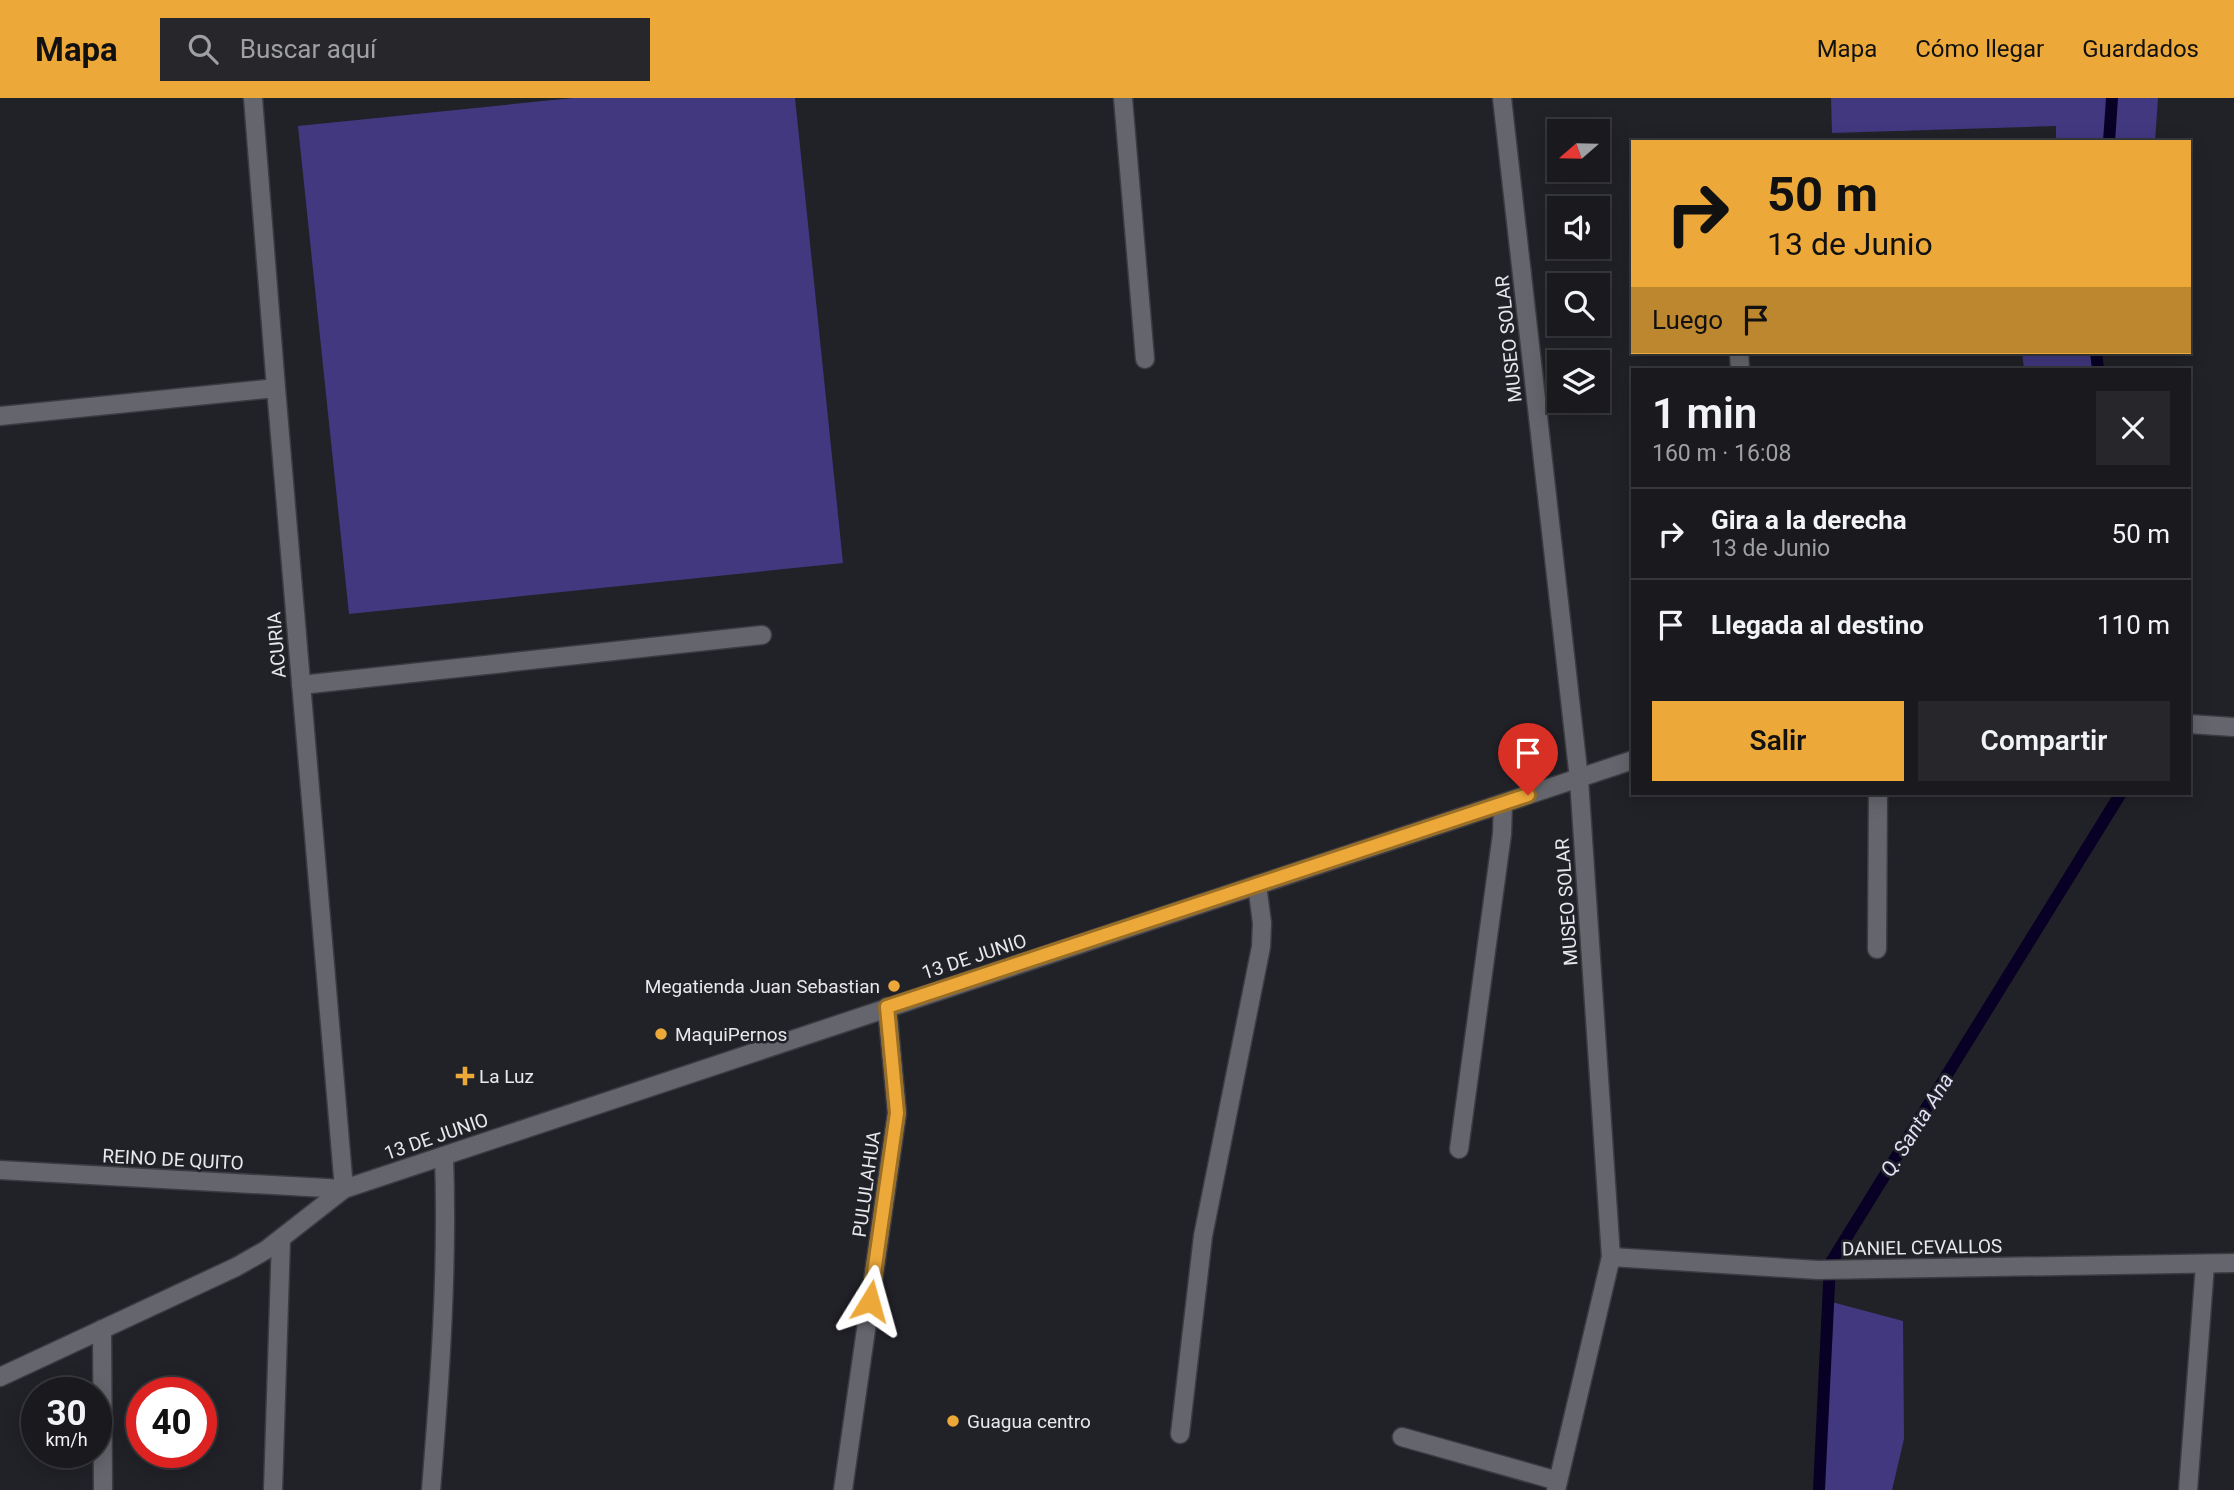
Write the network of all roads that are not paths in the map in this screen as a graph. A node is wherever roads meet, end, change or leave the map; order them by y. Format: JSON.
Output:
{"nodes":[{"id":1,"x":253,"y":98,"type":"edge"},
{"id":2,"x":1123,"y":98,"type":"edge"},
{"id":3,"x":1502,"y":98,"type":"edge"},
{"id":4,"x":1145,"y":359,"type":"dead end"},
{"id":5,"x":276,"y":388,"type":"junction"},
{"id":6,"x":0,"y":416,"type":"edge"},
{"id":7,"x":762,"y":635,"type":"dead end"},
{"id":8,"x":300,"y":685,"type":"junction"},
{"id":9,"x":2191,"y":724,"type":"edge"},
{"id":10,"x":2234,"y":727,"type":"edge"},
{"id":11,"x":1631,"y":761,"type":"edge"},
{"id":12,"x":1579,"y":779,"type":"junction"},
{"id":13,"x":1878,"y":795,"type":"edge"},
{"id":14,"x":1503,"y":804,"type":"junction"},
{"id":15,"x":1257,"y":886,"type":"junction"},
{"id":16,"x":1877,"y":949,"type":"dead end"},
{"id":17,"x":887,"y":1007,"type":"junction"},
{"id":18,"x":1459,"y":1149,"type":"dead end"},
{"id":19,"x":444,"y":1156,"type":"junction"},
{"id":20,"x":0,"y":1170,"type":"edge"},
{"id":21,"x":344,"y":1189,"type":"junction"},
{"id":22,"x":281,"y":1238,"type":"junction"},
{"id":23,"x":1611,"y":1257,"type":"junction"},
{"id":24,"x":2234,"y":1263,"type":"edge"},
{"id":25,"x":2204,"y":1265,"type":"junction"},
{"id":26,"x":102,"y":1329,"type":"junction"},
{"id":27,"x":0,"y":1377,"type":"edge"},
{"id":28,"x":1180,"y":1434,"type":"dead end"},
{"id":29,"x":1402,"y":1437,"type":"dead end"},
{"id":30,"x":1557,"y":1485,"type":"edge"},
{"id":31,"x":103,"y":1490,"type":"edge"},
{"id":32,"x":273,"y":1490,"type":"edge"},
{"id":33,"x":431,"y":1490,"type":"edge"},
{"id":34,"x":843,"y":1490,"type":"edge"},
{"id":35,"x":2188,"y":1490,"type":"edge"}],
"edges":[{"from":1,"to":5,"type":"street","name":"ACURIA"},
{"from":2,"to":4,"type":"street"},
{"from":3,"to":12,"type":"street","name":"MUSEO SOLAR"},
{"from":5,"to":6,"type":"street"},
{"from":5,"to":8,"type":"street","name":"ACURIA"},
{"from":7,"to":8,"type":"street"},
{"from":8,"to":21,"type":"street","name":"ACURIA"},
{"from":9,"to":10,"type":"street"},
{"from":11,"to":12,"type":"street","name":"13 DE JUNIO"},
{"from":12,"to":14,"type":"street","name":"13 DE JUNIO"},
{"from":12,"to":23,"type":"street","name":"MUSEO SOLAR"},
{"from":13,"to":16,"type":"street"},
{"from":14,"to":15,"type":"street","name":"13 DE JUNIO"},
{"from":14,"to":18,"type":"street"},
{"from":15,"to":17,"type":"street","name":"13 DE JUNIO"},
{"from":15,"to":28,"type":"street"},
{"from":17,"to":19,"type":"street","name":"13 DE JUNIO"},
{"from":17,"to":34,"type":"street","name":"PULULAHUA"},
{"from":19,"to":21,"type":"street","name":"13 DE JUNIO"},
{"from":19,"to":33,"type":"street"},
{"from":20,"to":21,"type":"street","name":"REINO DE QUITO"},
{"from":21,"to":22,"type":"street","name":"13 DE JUNIO"},
{"from":22,"to":26,"type":"street","name":"13 DE JUNIO"},
{"from":22,"to":32,"type":"street"},
{"from":23,"to":25,"type":"street","name":"DANIEL CEVALLOS"},
{"from":23,"to":30,"type":"street","name":"MUSEO SOLAR"},
{"from":24,"to":25,"type":"street","name":"DANIEL CEVALLOS"},
{"from":25,"to":35,"type":"street"},
{"from":26,"to":27,"type":"street","name":"13 DE JUNIO"},
{"from":26,"to":31,"type":"street"},
{"from":29,"to":30,"type":"street"}]}
